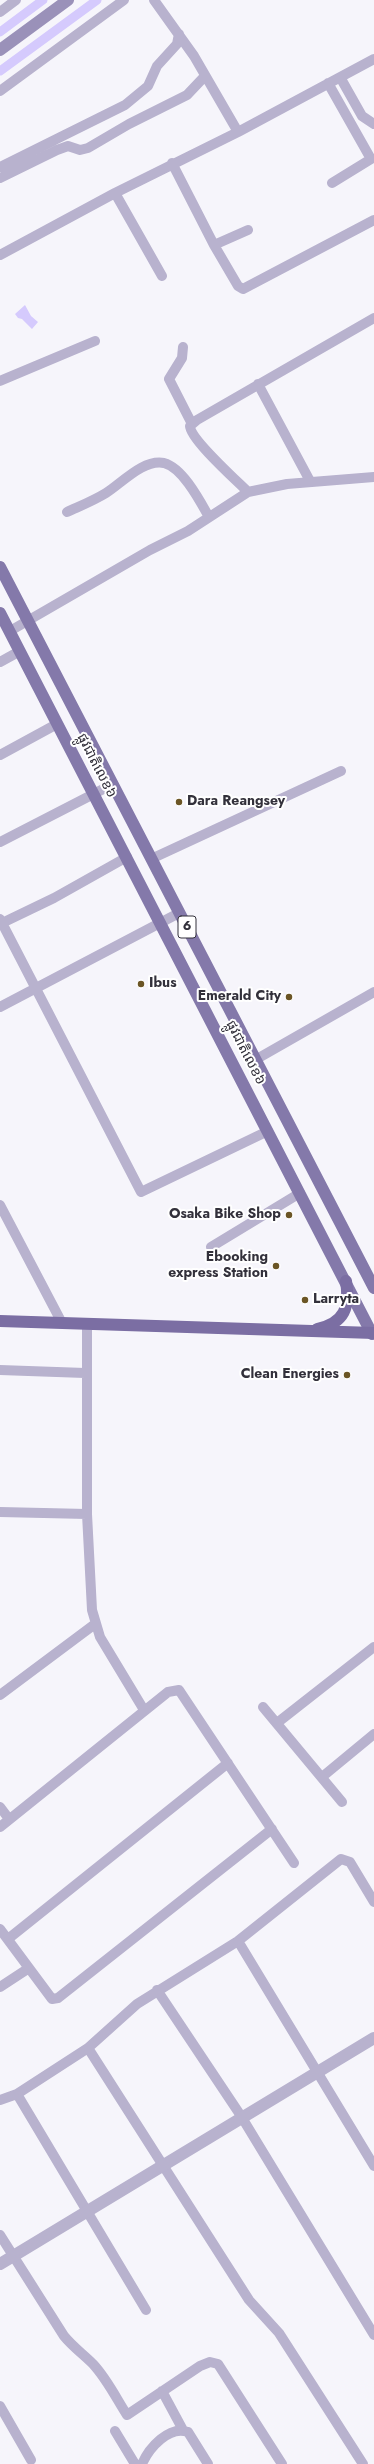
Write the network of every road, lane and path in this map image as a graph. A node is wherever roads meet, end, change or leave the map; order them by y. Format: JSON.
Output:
{"nodes":[{"id":1,"x":16,"y":0,"type":"edge"},
{"id":2,"x":68,"y":0,"type":"edge"},
{"id":3,"x":124,"y":0,"type":"edge"},
{"id":4,"x":154,"y":0,"type":"edge"},
{"id":5,"x":0,"y":12,"type":"edge"},
{"id":6,"x":179,"y":34,"type":"junction"},
{"id":7,"x":0,"y":50,"type":"edge"},
{"id":8,"x":374,"y":59,"type":"edge"},
{"id":9,"x":205,"y":76,"type":"junction"},
{"id":10,"x":340,"y":77,"type":"junction"},
{"id":11,"x":328,"y":83,"type":"junction"},
{"id":12,"x":0,"y":91,"type":"edge"},
{"id":13,"x":374,"y":124,"type":"edge"},
{"id":14,"x":238,"y":132,"type":"junction"},
{"id":15,"x":172,"y":163,"type":"junction"},
{"id":16,"x":0,"y":167,"type":"edge"},
{"id":17,"x":0,"y":178,"type":"edge"},
{"id":18,"x":332,"y":184,"type":"dead end"},
{"id":19,"x":115,"y":193,"type":"junction"},
{"id":20,"x":374,"y":220,"type":"edge"},
{"id":21,"x":248,"y":230,"type":"dead end"},
{"id":22,"x":214,"y":244,"type":"junction"},
{"id":23,"x":0,"y":255,"type":"edge"},
{"id":24,"x":162,"y":276,"type":"dead end"},
{"id":25,"x":374,"y":318,"type":"edge"},
{"id":26,"x":95,"y":341,"type":"dead end"},
{"id":27,"x":183,"y":346,"type":"dead end"},
{"id":28,"x":0,"y":380,"type":"edge"},
{"id":29,"x":258,"y":384,"type":"junction"},
{"id":30,"x":192,"y":424,"type":"junction"},
{"id":31,"x":374,"y":477,"type":"edge"},
{"id":32,"x":310,"y":481,"type":"junction"},
{"id":33,"x":248,"y":492,"type":"junction"},
{"id":34,"x":67,"y":512,"type":"dead end"},
{"id":35,"x":209,"y":517,"type":"junction"},
{"id":36,"x":0,"y":566,"type":"edge"},
{"id":37,"x":0,"y":613,"type":"edge"},
{"id":38,"x":28,"y":620,"type":"junction"},
{"id":39,"x":10,"y":631,"type":"junction"},
{"id":40,"x":20,"y":651,"type":"junction"},
{"id":41,"x":0,"y":662,"type":"edge"},
{"id":42,"x":57,"y":724,"type":"junction"},
{"id":43,"x":0,"y":755,"type":"edge"},
{"id":44,"x":341,"y":770,"type":"dead end"},
{"id":45,"x":113,"y":784,"type":"junction"},
{"id":46,"x":94,"y":795,"type":"junction"},
{"id":47,"x":0,"y":842,"type":"edge"},
{"id":48,"x":126,"y":857,"type":"junction"},
{"id":49,"x":151,"y":859,"type":"junction"},
{"id":50,"x":179,"y":913,"type":"junction"},
{"id":51,"x":1,"y":922,"type":"edge"},
{"id":52,"x":160,"y":923,"type":"junction"},
{"id":53,"x":36,"y":988,"type":"junction"},
{"id":54,"x":374,"y":992,"type":"edge"},
{"id":55,"x":0,"y":1007,"type":"edge"},
{"id":56,"x":255,"y":1060,"type":"junction"},
{"id":57,"x":268,"y":1131,"type":"junction"},
{"id":58,"x":300,"y":1193,"type":"junction"},
{"id":59,"x":0,"y":1205,"type":"edge"},
{"id":60,"x":211,"y":1247,"type":"dead end"},
{"id":61,"x":346,"y":1281,"type":"junction"},
{"id":62,"x":374,"y":1288,"type":"edge"},
{"id":63,"x":0,"y":1321,"type":"edge"},
{"id":64,"x":62,"y":1323,"type":"junction"},
{"id":65,"x":87,"y":1324,"type":"junction"},
{"id":66,"x":305,"y":1332,"type":"junction"},
{"id":67,"x":373,"y":1335,"type":"edge"},
{"id":68,"x":0,"y":1370,"type":"edge"},
{"id":69,"x":85,"y":1373,"type":"junction"},
{"id":70,"x":0,"y":1512,"type":"edge"},
{"id":71,"x":86,"y":1514,"type":"junction"},
{"id":72,"x":95,"y":1624,"type":"junction"},
{"id":73,"x":374,"y":1647,"type":"edge"},
{"id":74,"x":0,"y":1695,"type":"edge"},
{"id":75,"x":263,"y":1707,"type":"dead end"},
{"id":76,"x":144,"y":1710,"type":"junction"},
{"id":77,"x":277,"y":1723,"type":"junction"},
{"id":78,"x":374,"y":1734,"type":"edge"},
{"id":79,"x":228,"y":1763,"type":"junction"},
{"id":80,"x":322,"y":1777,"type":"junction"},
{"id":81,"x":342,"y":1802,"type":"dead end"},
{"id":82,"x":0,"y":1807,"type":"edge"},
{"id":83,"x":9,"y":1819,"type":"junction"},
{"id":84,"x":0,"y":1827,"type":"edge"},
{"id":85,"x":272,"y":1829,"type":"junction"},
{"id":86,"x":294,"y":1863,"type":"dead end"},
{"id":87,"x":374,"y":1902,"type":"edge"},
{"id":88,"x":0,"y":1929,"type":"edge"},
{"id":89,"x":8,"y":1939,"type":"junction"},
{"id":90,"x":238,"y":1941,"type":"junction"},
{"id":91,"x":29,"y":1968,"type":"junction"},
{"id":92,"x":0,"y":1987,"type":"edge"},
{"id":93,"x":157,"y":1990,"type":"junction"},
{"id":94,"x":374,"y":2038,"type":"edge"},
{"id":95,"x":88,"y":2048,"type":"junction"},
{"id":96,"x":316,"y":2072,"type":"junction"},
{"id":97,"x":17,"y":2094,"type":"junction"},
{"id":98,"x":0,"y":2100,"type":"edge"},
{"id":99,"x":241,"y":2116,"type":"junction"},
{"id":100,"x":164,"y":2164,"type":"junction"},
{"id":101,"x":374,"y":2166,"type":"edge"},
{"id":102,"x":86,"y":2212,"type":"junction"},
{"id":103,"x":0,"y":2235,"type":"edge"},
{"id":104,"x":13,"y":2256,"type":"junction"},
{"id":105,"x":0,"y":2264,"type":"edge"},
{"id":106,"x":146,"y":2310,"type":"dead end"},
{"id":107,"x":374,"y":2335,"type":"edge"},
{"id":108,"x":162,"y":2391,"type":"junction"},
{"id":109,"x":0,"y":2406,"type":"edge"},
{"id":110,"x":183,"y":2430,"type":"junction"},
{"id":111,"x":116,"y":2431,"type":"dead end"},
{"id":112,"x":31,"y":2460,"type":"dead end"},
{"id":113,"x":135,"y":2464,"type":"edge"},
{"id":114,"x":142,"y":2464,"type":"edge"},
{"id":115,"x":208,"y":2464,"type":"edge"},
{"id":116,"x":282,"y":2464,"type":"edge"},
{"id":117,"x":363,"y":2464,"type":"edge"}],
"edges":[{"from":1,"to":5,"type":"street"},
{"from":2,"to":7,"type":"main road"},
{"from":3,"to":12,"type":"street"},
{"from":4,"to":6,"type":"street"},
{"from":6,"to":9,"type":"street"},
{"from":6,"to":16,"type":"street"},
{"from":8,"to":10,"type":"street"},
{"from":9,"to":14,"type":"street"},
{"from":9,"to":17,"type":"street"},
{"from":10,"to":11,"type":"street"},
{"from":10,"to":13,"type":"street"},
{"from":11,"to":14,"type":"street"},
{"from":11,"to":18,"type":"street"},
{"from":14,"to":15,"type":"street"},
{"from":15,"to":19,"type":"street"},
{"from":15,"to":22,"type":"street"},
{"from":19,"to":23,"type":"street"},
{"from":19,"to":24,"type":"street"},
{"from":20,"to":22,"type":"street"},
{"from":21,"to":22,"type":"street"},
{"from":25,"to":29,"type":"street"},
{"from":26,"to":28,"type":"street"},
{"from":27,"to":30,"type":"street"},
{"from":29,"to":30,"type":"street"},
{"from":29,"to":32,"type":"street"},
{"from":30,"to":33,"type":"street"},
{"from":31,"to":32,"type":"street"},
{"from":32,"to":33,"type":"street"},
{"from":33,"to":35,"type":"street"},
{"from":34,"to":35,"type":"street"},
{"from":35,"to":38,"type":"street"},
{"from":36,"to":38,"type":"main road","name":"ផ្លូវជាតិលេខ៦","number":"6"},
{"from":37,"to":39,"type":"main road","name":"ផ្លូវជាតិលេខ៦","number":"6"},
{"from":38,"to":39,"type":"street"},
{"from":38,"to":45,"type":"main road","name":"ផ្លូវជាតិលេខ៦","number":"6"},
{"from":39,"to":40,"type":"main road","name":"ផ្លូវជាតិលេខ៦","number":"6"},
{"from":40,"to":41,"type":"street"},
{"from":40,"to":42,"type":"main road","name":"ផ្លូវជាតិលេខ៦","number":"6"},
{"from":42,"to":43,"type":"street"},
{"from":42,"to":46,"type":"main road","name":"ផ្លូវជាតិលេខ៦","number":"6"},
{"from":44,"to":49,"type":"street"},
{"from":45,"to":46,"type":"street"},
{"from":45,"to":49,"type":"main road","name":"ផ្លូវជាតិលេខ៦","number":"6"},
{"from":46,"to":47,"type":"street"},
{"from":46,"to":48,"type":"main road","name":"ផ្លូវជាតិលេខ៦","number":"6"},
{"from":48,"to":51,"type":"street"},
{"from":48,"to":52,"type":"main road","name":"ផ្លូវជាតិលេខ៦","number":"6"},
{"from":49,"to":50,"type":"main road","name":"ផ្លូវជាតិលេខ៦","number":"6"},
{"from":50,"to":52,"type":"street"},
{"from":50,"to":56,"type":"main road","name":"ផ្លូវជាតិលេខ៦","number":"6"},
{"from":51,"to":53,"type":"street"},
{"from":52,"to":53,"type":"street"},
{"from":52,"to":57,"type":"main road","name":"ផ្លូវជាតិលេខ៦","number":"6"},
{"from":53,"to":55,"type":"street"},
{"from":53,"to":57,"type":"street"},
{"from":54,"to":56,"type":"street"},
{"from":56,"to":62,"type":"main road","name":"ផ្លូវជាតិលេខ៦","number":"6"},
{"from":57,"to":58,"type":"main road","name":"ផ្លូវជាតិលេខ៦","number":"6"},
{"from":58,"to":60,"type":"street"},
{"from":58,"to":61,"type":"main road","name":"ផ្លូវជាតិលេខ៦","number":"6"},
{"from":59,"to":64,"type":"street"},
{"from":61,"to":66,"type":"highway"},
{"from":61,"to":67,"type":"main road","name":"ផ្លូវជាតិលេខ៦","number":"6"},
{"from":63,"to":64,"type":"highway"},
{"from":64,"to":65,"type":"highway"},
{"from":65,"to":66,"type":"highway"},
{"from":65,"to":69,"type":"street"},
{"from":66,"to":67,"type":"highway"},
{"from":68,"to":69,"type":"street"},
{"from":69,"to":71,"type":"street"},
{"from":70,"to":71,"type":"street"},
{"from":71,"to":72,"type":"street"},
{"from":72,"to":74,"type":"street"},
{"from":72,"to":76,"type":"street"},
{"from":73,"to":77,"type":"street"},
{"from":75,"to":77,"type":"street"},
{"from":76,"to":79,"type":"street"},
{"from":76,"to":83,"type":"street"},
{"from":77,"to":80,"type":"street"},
{"from":78,"to":80,"type":"street"},
{"from":79,"to":85,"type":"street"},
{"from":79,"to":89,"type":"street"},
{"from":80,"to":81,"type":"street"},
{"from":82,"to":83,"type":"street"},
{"from":83,"to":84,"type":"street"},
{"from":85,"to":86,"type":"street"},
{"from":85,"to":91,"type":"street"},
{"from":87,"to":90,"type":"street"},
{"from":88,"to":89,"type":"street"},
{"from":89,"to":91,"type":"street"},
{"from":90,"to":93,"type":"street"},
{"from":90,"to":96,"type":"street"},
{"from":91,"to":92,"type":"street"},
{"from":93,"to":95,"type":"street"},
{"from":93,"to":99,"type":"street"},
{"from":94,"to":96,"type":"street"},
{"from":95,"to":97,"type":"street"},
{"from":95,"to":100,"type":"street"},
{"from":96,"to":99,"type":"street"},
{"from":96,"to":101,"type":"street"},
{"from":97,"to":98,"type":"street"},
{"from":97,"to":102,"type":"street"},
{"from":99,"to":100,"type":"street"},
{"from":99,"to":107,"type":"street"},
{"from":100,"to":102,"type":"street"},
{"from":100,"to":117,"type":"street"},
{"from":102,"to":104,"type":"street"},
{"from":102,"to":106,"type":"street"},
{"from":103,"to":104,"type":"street"},
{"from":104,"to":105,"type":"street"},
{"from":104,"to":108,"type":"street"},
{"from":108,"to":110,"type":"street"},
{"from":108,"to":116,"type":"street"},
{"from":109,"to":112,"type":"street"},
{"from":110,"to":114,"type":"street"},
{"from":110,"to":115,"type":"street"},
{"from":111,"to":113,"type":"street"}]}
